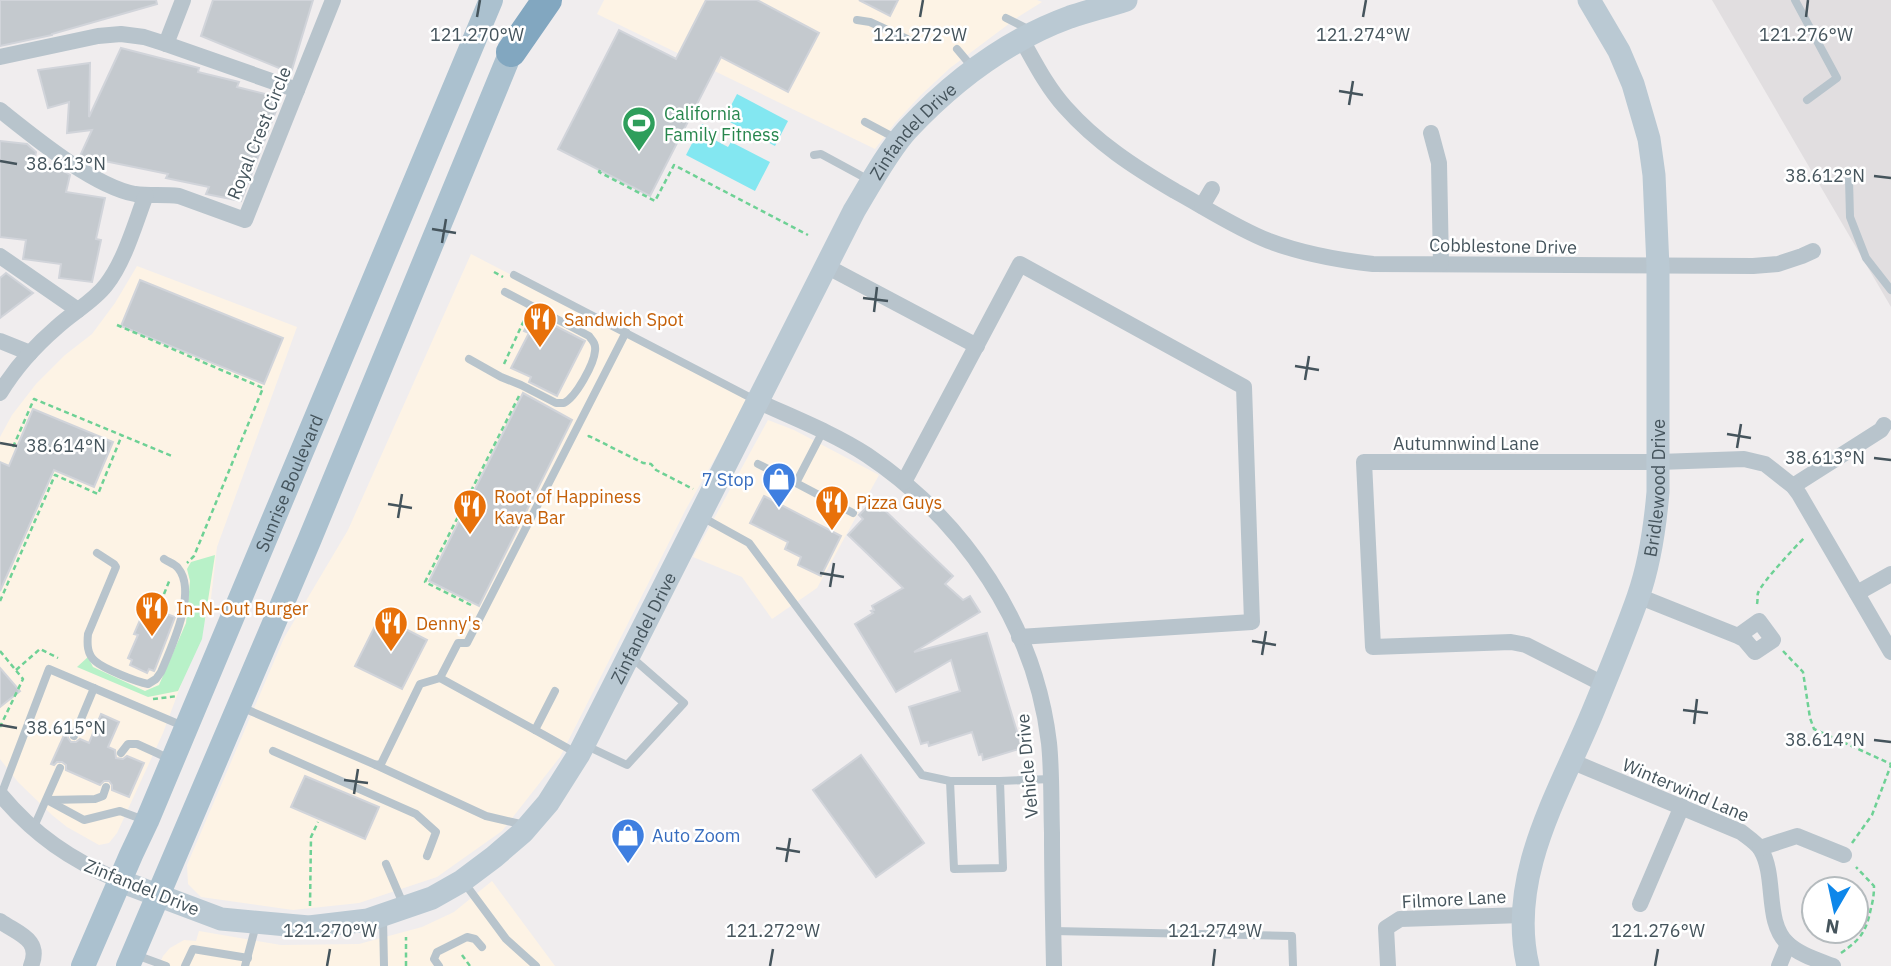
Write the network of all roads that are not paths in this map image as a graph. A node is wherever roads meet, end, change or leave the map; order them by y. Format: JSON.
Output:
{"nodes":[{"id":1,"x":183,"y":0,"type":"edge"},
{"id":2,"x":333,"y":0,"type":"edge"},
{"id":3,"x":491,"y":0,"type":"edge"},
{"id":4,"x":531,"y":0,"type":"edge"},
{"id":5,"x":547,"y":0,"type":"edge"},
{"id":6,"x":1126,"y":0,"type":"edge"},
{"id":7,"x":1589,"y":0,"type":"edge"},
{"id":8,"x":1795,"y":0,"type":"edge"},
{"id":9,"x":1006,"y":18,"type":"dead end"},
{"id":10,"x":858,"y":20,"type":"dead end"},
{"id":11,"x":1029,"y":36,"type":"junction"},
{"id":12,"x":907,"y":39,"type":"dead end"},
{"id":13,"x":166,"y":44,"type":"junction"},
{"id":14,"x":957,"y":49,"type":"dead end"},
{"id":15,"x":511,"y":52,"type":"junction"},
{"id":16,"x":0,"y":57,"type":"edge"},
{"id":17,"x":975,"y":69,"type":"junction"},
{"id":18,"x":297,"y":90,"type":"junction"},
{"id":19,"x":1807,"y":100,"type":"dead end"},
{"id":20,"x":0,"y":110,"type":"edge"},
{"id":21,"x":865,"y":122,"type":"dead end"},
{"id":22,"x":1432,"y":133,"type":"dead end"},
{"id":23,"x":899,"y":141,"type":"junction"},
{"id":24,"x":814,"y":155,"type":"dead end"},
{"id":25,"x":1849,"y":179,"type":"dead end"},
{"id":26,"x":872,"y":181,"type":"junction"},
{"id":27,"x":1212,"y":189,"type":"dead end"},
{"id":28,"x":146,"y":195,"type":"junction"},
{"id":29,"x":1202,"y":206,"type":"junction"},
{"id":30,"x":1813,"y":251,"type":"dead end"},
{"id":31,"x":0,"y":256,"type":"edge"},
{"id":32,"x":1441,"y":264,"type":"junction"},
{"id":33,"x":826,"y":266,"type":"junction"},
{"id":34,"x":1658,"y":267,"type":"junction"},
{"id":35,"x":512,"y":278,"type":"road end"},
{"id":36,"x":1891,"y":290,"type":"edge"},
{"id":37,"x":505,"y":292,"type":"dead end"},
{"id":38,"x":78,"y":310,"type":"junction"},
{"id":39,"x":626,"y":332,"type":"junction"},
{"id":40,"x":0,"y":341,"type":"edge"},
{"id":41,"x":976,"y":346,"type":"junction"},
{"id":42,"x":30,"y":354,"type":"junction"},
{"id":43,"x":469,"y":359,"type":"dead end"},
{"id":44,"x":0,"y":393,"type":"edge"},
{"id":45,"x":757,"y":401,"type":"junction"},
{"id":46,"x":1884,"y":425,"type":"dead end"},
{"id":47,"x":823,"y":432,"type":"junction"},
{"id":48,"x":1659,"y":462,"type":"junction"},
{"id":49,"x":758,"y":464,"type":"dead end"},
{"id":50,"x":904,"y":482,"type":"junction"},
{"id":51,"x":796,"y":483,"type":"junction"},
{"id":52,"x":1793,"y":486,"type":"junction"},
{"id":53,"x":853,"y":513,"type":"dead end"},
{"id":54,"x":699,"y":515,"type":"junction"},
{"id":55,"x":97,"y":553,"type":"dead end"},
{"id":56,"x":164,"y":559,"type":"dead end"},
{"id":57,"x":1891,"y":574,"type":"edge"},
{"id":58,"x":1857,"y":593,"type":"junction"},
{"id":59,"x":1638,"y":596,"type":"junction"},
{"id":60,"x":1738,"y":636,"type":"junction"},
{"id":61,"x":1019,"y":637,"type":"junction"},
{"id":62,"x":1891,"y":652,"type":"edge"},
{"id":63,"x":629,"y":655,"type":"junction"},
{"id":64,"x":440,"y":678,"type":"junction"},
{"id":65,"x":1603,"y":684,"type":"junction"},
{"id":66,"x":94,"y":688,"type":"junction"},
{"id":67,"x":555,"y":691,"type":"dead end"},
{"id":68,"x":239,"y":706,"type":"junction"},
{"id":69,"x":186,"y":727,"type":"junction"},
{"id":70,"x":535,"y":730,"type":"junction"},
{"id":71,"x":74,"y":736,"type":"dead end"},
{"id":72,"x":581,"y":749,"type":"junction"},
{"id":73,"x":273,"y":751,"type":"dead end"},
{"id":74,"x":121,"y":753,"type":"dead end"},
{"id":75,"x":173,"y":760,"type":"junction"},
{"id":76,"x":1571,"y":761,"type":"junction"},
{"id":77,"x":376,"y":765,"type":"junction"},
{"id":78,"x":60,"y":768,"type":"dead end"},
{"id":79,"x":1051,"y":779,"type":"junction"},
{"id":80,"x":950,"y":781,"type":"junction"},
{"id":81,"x":1000,"y":781,"type":"junction"},
{"id":82,"x":106,"y":787,"type":"dead end"},
{"id":83,"x":1,"y":794,"type":"edge"},
{"id":84,"x":47,"y":800,"type":"junction"},
{"id":85,"x":1682,"y":806,"type":"junction"},
{"id":86,"x":147,"y":821,"type":"junction"},
{"id":87,"x":528,"y":826,"type":"junction"},
{"id":88,"x":33,"y":829,"type":"junction"},
{"id":89,"x":1760,"y":848,"type":"junction"},
{"id":90,"x":1844,"y":855,"type":"road end"},
{"id":91,"x":427,"y":856,"type":"dead end"},
{"id":92,"x":386,"y":864,"type":"dead end"},
{"id":93,"x":120,"y":881,"type":"junction"},
{"id":94,"x":462,"y":881,"type":"junction"},
{"id":95,"x":158,"y":896,"type":"junction"},
{"id":96,"x":1640,"y":904,"type":"dead end"},
{"id":97,"x":405,"y":907,"type":"junction"},
{"id":98,"x":383,"y":915,"type":"junction"},
{"id":99,"x":1523,"y":915,"type":"junction"},
{"id":100,"x":0,"y":921,"type":"edge"},
{"id":101,"x":257,"y":923,"type":"junction"},
{"id":102,"x":1053,"y":931,"type":"junction"},
{"id":103,"x":1788,"y":944,"type":"junction"},
{"id":104,"x":482,"y":947,"type":"dead end"},
{"id":105,"x":131,"y":960,"type":"edge"},
{"id":106,"x":247,"y":962,"type":"edge"},
{"id":107,"x":31,"y":966,"type":"edge"},
{"id":108,"x":83,"y":966,"type":"edge"},
{"id":109,"x":166,"y":966,"type":"edge"},
{"id":110,"x":185,"y":966,"type":"edge"},
{"id":111,"x":384,"y":966,"type":"edge"},
{"id":112,"x":439,"y":966,"type":"edge"},
{"id":113,"x":536,"y":966,"type":"edge"},
{"id":114,"x":1054,"y":966,"type":"edge"},
{"id":115,"x":1293,"y":966,"type":"edge"},
{"id":116,"x":1388,"y":966,"type":"edge"},
{"id":117,"x":1528,"y":966,"type":"edge"},
{"id":118,"x":1779,"y":966,"type":"edge"},
{"id":119,"x":1832,"y":966,"type":"edge"}],
"edges":[{"from":1,"to":13,"type":"street"},
{"from":2,"to":18,"type":"street","name":"Royal Crest Circle"},
{"from":3,"to":69,"type":"main road","name":"Sunrise Boulevard"},
{"from":4,"to":15,"type":"main road"},
{"from":5,"to":15,"type":"highway"},
{"from":6,"to":11,"type":"street","name":"Zinfandel Drive"},
{"from":7,"to":34,"type":"street","name":"Bridlewood Drive"},
{"from":8,"to":19,"type":"lane"},
{"from":9,"to":11,"type":"lane"},
{"from":10,"to":12,"type":"lane"},
{"from":11,"to":17,"type":"street","name":"Zinfandel Drive"},
{"from":11,"to":29,"type":"street","name":"Cobblestone Drive"},
{"from":13,"to":16,"type":"street"},
{"from":13,"to":18,"type":"street"},
{"from":14,"to":17,"type":"lane"},
{"from":15,"to":68,"type":"main road"},
{"from":17,"to":23,"type":"street","name":"Zinfandel Drive"},
{"from":18,"to":28,"type":"street","name":"Royal Crest Circle"},
{"from":20,"to":28,"type":"street","name":"Royal Crest Circle"},
{"from":21,"to":23,"type":"lane"},
{"from":22,"to":32,"type":"street"},
{"from":23,"to":26,"type":"street","name":"Zinfandel Drive"},
{"from":24,"to":26,"type":"lane"},
{"from":25,"to":36,"type":"lane"},
{"from":26,"to":33,"type":"street","name":"Zinfandel Drive"},
{"from":27,"to":29,"type":"street"},
{"from":28,"to":38,"type":"street"},
{"from":29,"to":32,"type":"street","name":"Cobblestone Drive"},
{"from":30,"to":34,"type":"street","name":"Cobblestone Drive"},
{"from":31,"to":38,"type":"street"},
{"from":32,"to":34,"type":"street","name":"Cobblestone Drive"},
{"from":33,"to":41,"type":"street"},
{"from":33,"to":45,"type":"street","name":"Zinfandel Drive"},
{"from":34,"to":48,"type":"street","name":"Bridlewood Drive"},
{"from":35,"to":39,"type":"lane"},
{"from":37,"to":43,"type":"lane"},
{"from":38,"to":42,"type":"street"},
{"from":39,"to":45,"type":"lane"},
{"from":39,"to":64,"type":"lane"},
{"from":40,"to":42,"type":"street"},
{"from":41,"to":50,"type":"street"},
{"from":41,"to":61,"type":"street"},
{"from":42,"to":44,"type":"street"},
{"from":45,"to":47,"type":"street","name":"Vehicle Drive"},
{"from":45,"to":54,"type":"street","name":"Zinfandel Drive"},
{"from":46,"to":52,"type":"street"},
{"from":47,"to":50,"type":"street","name":"Vehicle Drive"},
{"from":47,"to":51,"type":"lane"},
{"from":48,"to":52,"type":"street","name":"Autumnwind Lane"},
{"from":48,"to":59,"type":"street","name":"Bridlewood Drive"},
{"from":48,"to":65,"type":"street","name":"Autumnwind Lane"},
{"from":49,"to":51,"type":"lane"},
{"from":50,"to":61,"type":"street","name":"Vehicle Drive"},
{"from":51,"to":53,"type":"lane"},
{"from":52,"to":58,"type":"street","name":"Autumnwind Lane"},
{"from":54,"to":63,"type":"street","name":"Zinfandel Drive"},
{"from":54,"to":80,"type":"lane"},
{"from":55,"to":56,"type":"lane"},
{"from":57,"to":58,"type":"street"},
{"from":58,"to":62,"type":"street","name":"Autumnwind Lane"},
{"from":59,"to":60,"type":"street"},
{"from":59,"to":65,"type":"street","name":"Bridlewood Drive"},
{"from":60,"to":60,"type":"street"},
{"from":61,"to":79,"type":"street","name":"Vehicle Drive"},
{"from":63,"to":72,"type":"street","name":"Zinfandel Drive"},
{"from":63,"to":72,"type":"lane"},
{"from":64,"to":70,"type":"lane"},
{"from":64,"to":77,"type":"lane"},
{"from":65,"to":76,"type":"street","name":"Bridlewood Drive"},
{"from":66,"to":69,"type":"lane"},
{"from":66,"to":71,"type":"lane"},
{"from":66,"to":83,"type":"lane"},
{"from":67,"to":70,"type":"lane"},
{"from":68,"to":77,"type":"lane"},
{"from":68,"to":95,"type":"main road"},
{"from":69,"to":75,"type":"main road","name":"Sunrise Boulevard"},
{"from":70,"to":72,"type":"lane"},
{"from":72,"to":87,"type":"street","name":"Zinfandel Drive"},
{"from":73,"to":91,"type":"lane"},
{"from":74,"to":75,"type":"lane"},
{"from":75,"to":86,"type":"main road","name":"Sunrise Boulevard"},
{"from":76,"to":85,"type":"street","name":"Winterwind Lane"},
{"from":76,"to":99,"type":"street","name":"Bridlewood Drive"},
{"from":77,"to":87,"type":"lane"},
{"from":78,"to":84,"type":"lane"},
{"from":79,"to":81,"type":"lane"},
{"from":79,"to":102,"type":"street","name":"Vehicle Drive"},
{"from":80,"to":81,"type":"lane"},
{"from":80,"to":81,"type":"lane"},
{"from":82,"to":84,"type":"lane"},
{"from":83,"to":88,"type":"street","name":"Zinfandel Drive"},
{"from":84,"to":86,"type":"lane"},
{"from":84,"to":88,"type":"lane"},
{"from":85,"to":89,"type":"street","name":"Winterwind Lane"},
{"from":85,"to":96,"type":"street"},
{"from":86,"to":93,"type":"main road","name":"Sunrise Boulevard"},
{"from":87,"to":94,"type":"street","name":"Zinfandel Drive"},
{"from":88,"to":93,"type":"street","name":"Zinfandel Drive"},
{"from":89,"to":90,"type":"street"},
{"from":89,"to":103,"type":"street","name":"Winterwind Lane"},
{"from":92,"to":97,"type":"lane"},
{"from":93,"to":95,"type":"street","name":"Zinfandel Drive"},
{"from":93,"to":108,"type":"main road","name":"Sunrise Boulevard"},
{"from":94,"to":97,"type":"street","name":"Zinfandel Drive"},
{"from":94,"to":113,"type":"lane"},
{"from":95,"to":101,"type":"street","name":"Zinfandel Drive"},
{"from":95,"to":105,"type":"main road"},
{"from":97,"to":98,"type":"street","name":"Zinfandel Drive"},
{"from":98,"to":101,"type":"street","name":"Zinfandel Drive"},
{"from":98,"to":111,"type":"lane"},
{"from":99,"to":116,"type":"street","name":"Filmore Lane"},
{"from":99,"to":117,"type":"street","name":"Bridlewood Drive"},
{"from":100,"to":107,"type":"street"},
{"from":101,"to":106,"type":"lane"},
{"from":102,"to":114,"type":"street","name":"Vehicle Drive"},
{"from":102,"to":115,"type":"lane"},
{"from":103,"to":118,"type":"street"},
{"from":103,"to":119,"type":"street"},
{"from":104,"to":112,"type":"lane"},
{"from":105,"to":109,"type":"lane"},
{"from":106,"to":110,"type":"lane"}]}
